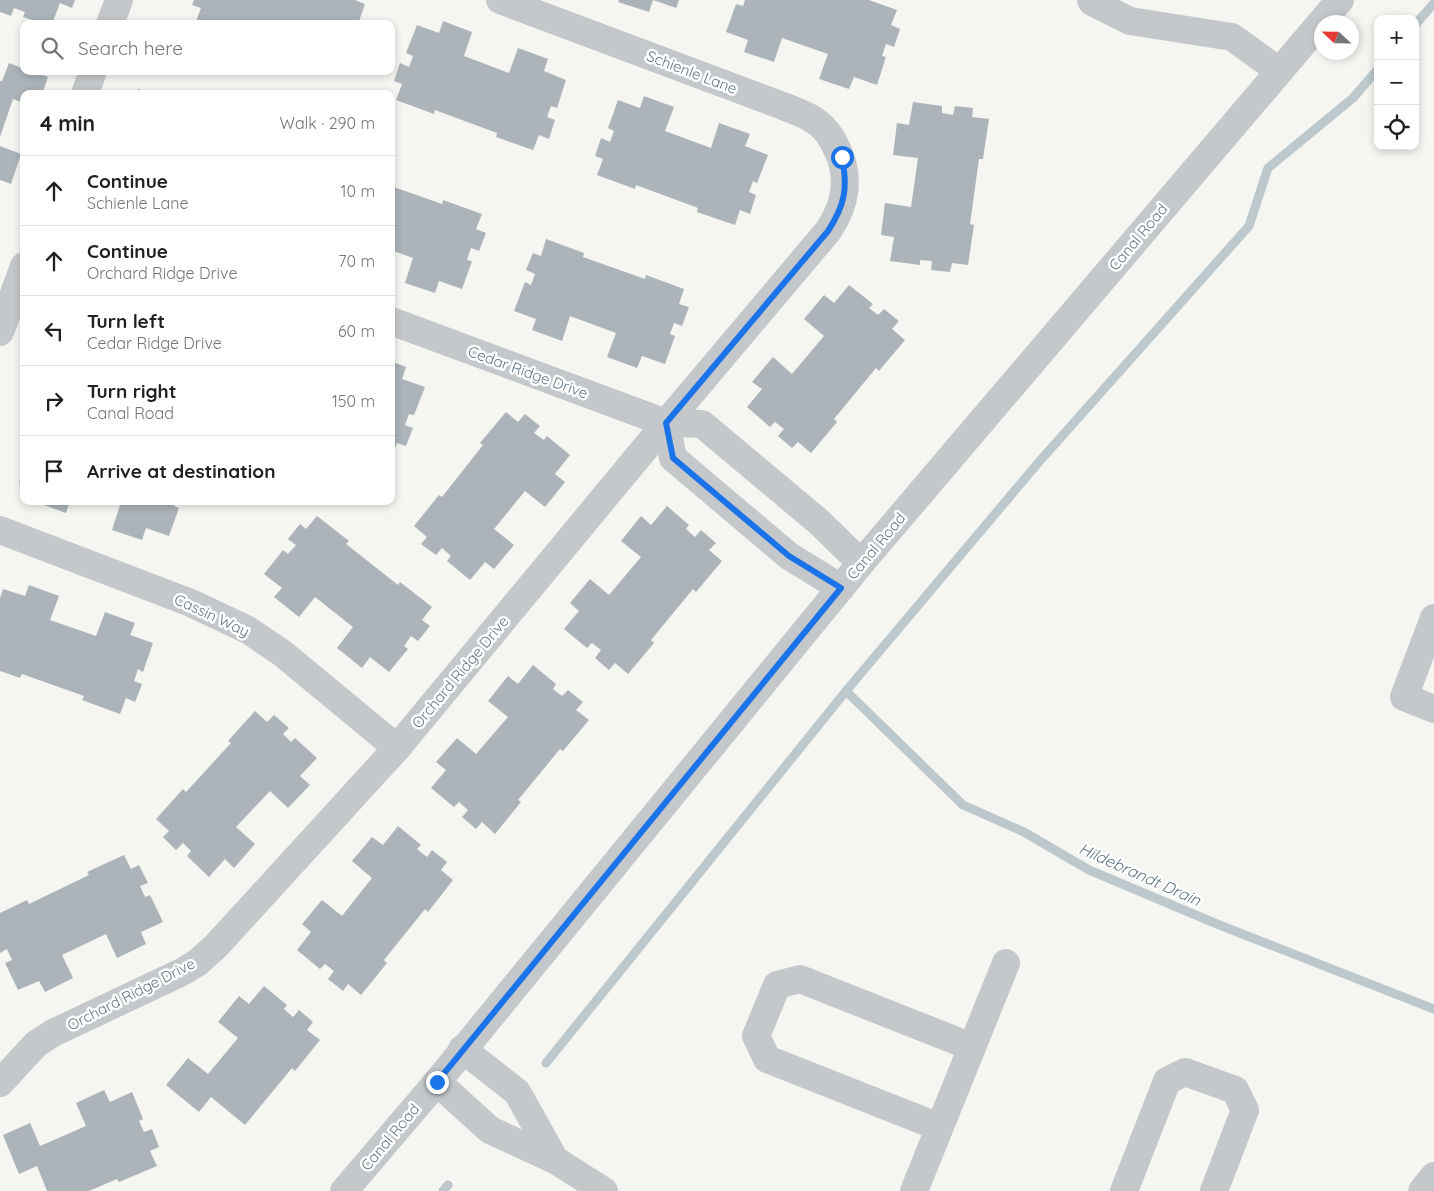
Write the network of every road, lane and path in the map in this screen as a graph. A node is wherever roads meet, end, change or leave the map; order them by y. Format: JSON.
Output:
{"nodes":[{"id":1,"x":119,"y":0,"type":"edge"},
{"id":2,"x":500,"y":0,"type":"edge"},
{"id":3,"x":1091,"y":0,"type":"edge"},
{"id":4,"x":1340,"y":0,"type":"edge"},
{"id":5,"x":112,"y":20,"type":"edge"},
{"id":6,"x":1280,"y":71,"type":"junction"},
{"id":7,"x":92,"y":75,"type":"edge"},
{"id":8,"x":87,"y":90,"type":"edge"},
{"id":9,"x":846,"y":183,"type":"joint"},
{"id":10,"x":20,"y":277,"type":"edge"},
{"id":11,"x":395,"y":322,"type":"edge"},
{"id":12,"x":0,"y":332,"type":"edge"},
{"id":13,"x":666,"y":423,"type":"junction"},
{"id":14,"x":0,"y":530,"type":"edge"},
{"id":15,"x":861,"y":563,"type":"junction"},
{"id":16,"x":841,"y":588,"type":"junction"},
{"id":17,"x":1434,"y":618,"type":"edge"},
{"id":18,"x":1434,"y":709,"type":"edge"},
{"id":19,"x":397,"y":748,"type":"junction"},
{"id":20,"x":1006,"y":963,"type":"dead end"},
{"id":21,"x":972,"y":1047,"type":"junction"},
{"id":22,"x":462,"y":1049,"type":"junction"},
{"id":23,"x":437,"y":1082,"type":"junction"},
{"id":24,"x":0,"y":1083,"type":"edge"},
{"id":25,"x":940,"y":1127,"type":"junction"},
{"id":26,"x":554,"y":1160,"type":"junction"},
{"id":27,"x":1434,"y":1176,"type":"edge"},
{"id":28,"x":344,"y":1191,"type":"edge"},
{"id":29,"x":604,"y":1191,"type":"edge"},
{"id":30,"x":914,"y":1191,"type":"edge"},
{"id":31,"x":1124,"y":1191,"type":"edge"},
{"id":32,"x":1214,"y":1191,"type":"edge"},
{"id":33,"x":1422,"y":1191,"type":"edge"}],
"edges":[{"from":1,"to":5,"type":"street"},
{"from":2,"to":9,"type":"street","name":"Schienle Lane"},
{"from":3,"to":6,"type":"street"},
{"from":4,"to":6,"type":"street","name":"Canal Road"},
{"from":6,"to":15,"type":"street","name":"Canal Road"},
{"from":7,"to":8,"type":"street"},
{"from":9,"to":13,"type":"street","name":"Orchard Ridge Drive"},
{"from":10,"to":12,"type":"street"},
{"from":11,"to":13,"type":"street","name":"Cedar Ridge Drive"},
{"from":13,"to":15,"type":"street","name":"Cedar Ridge Drive"},
{"from":13,"to":16,"type":"street"},
{"from":13,"to":19,"type":"street","name":"Orchard Ridge Drive"},
{"from":14,"to":19,"type":"street","name":"Cassin Way"},
{"from":15,"to":16,"type":"street","name":"Canal Road"},
{"from":16,"to":22,"type":"street","name":"Canal Road"},
{"from":17,"to":18,"type":"street"},
{"from":19,"to":24,"type":"street","name":"Orchard Ridge Drive"},
{"from":20,"to":21,"type":"street"},
{"from":21,"to":25,"type":"street"},
{"from":21,"to":25,"type":"street"},
{"from":22,"to":23,"type":"street","name":"Canal Road"},
{"from":22,"to":26,"type":"street"},
{"from":23,"to":26,"type":"street"},
{"from":23,"to":28,"type":"street","name":"Canal Road"},
{"from":25,"to":30,"type":"street"},
{"from":26,"to":29,"type":"street"},
{"from":27,"to":33,"type":"street"},
{"from":31,"to":32,"type":"street"}]}
